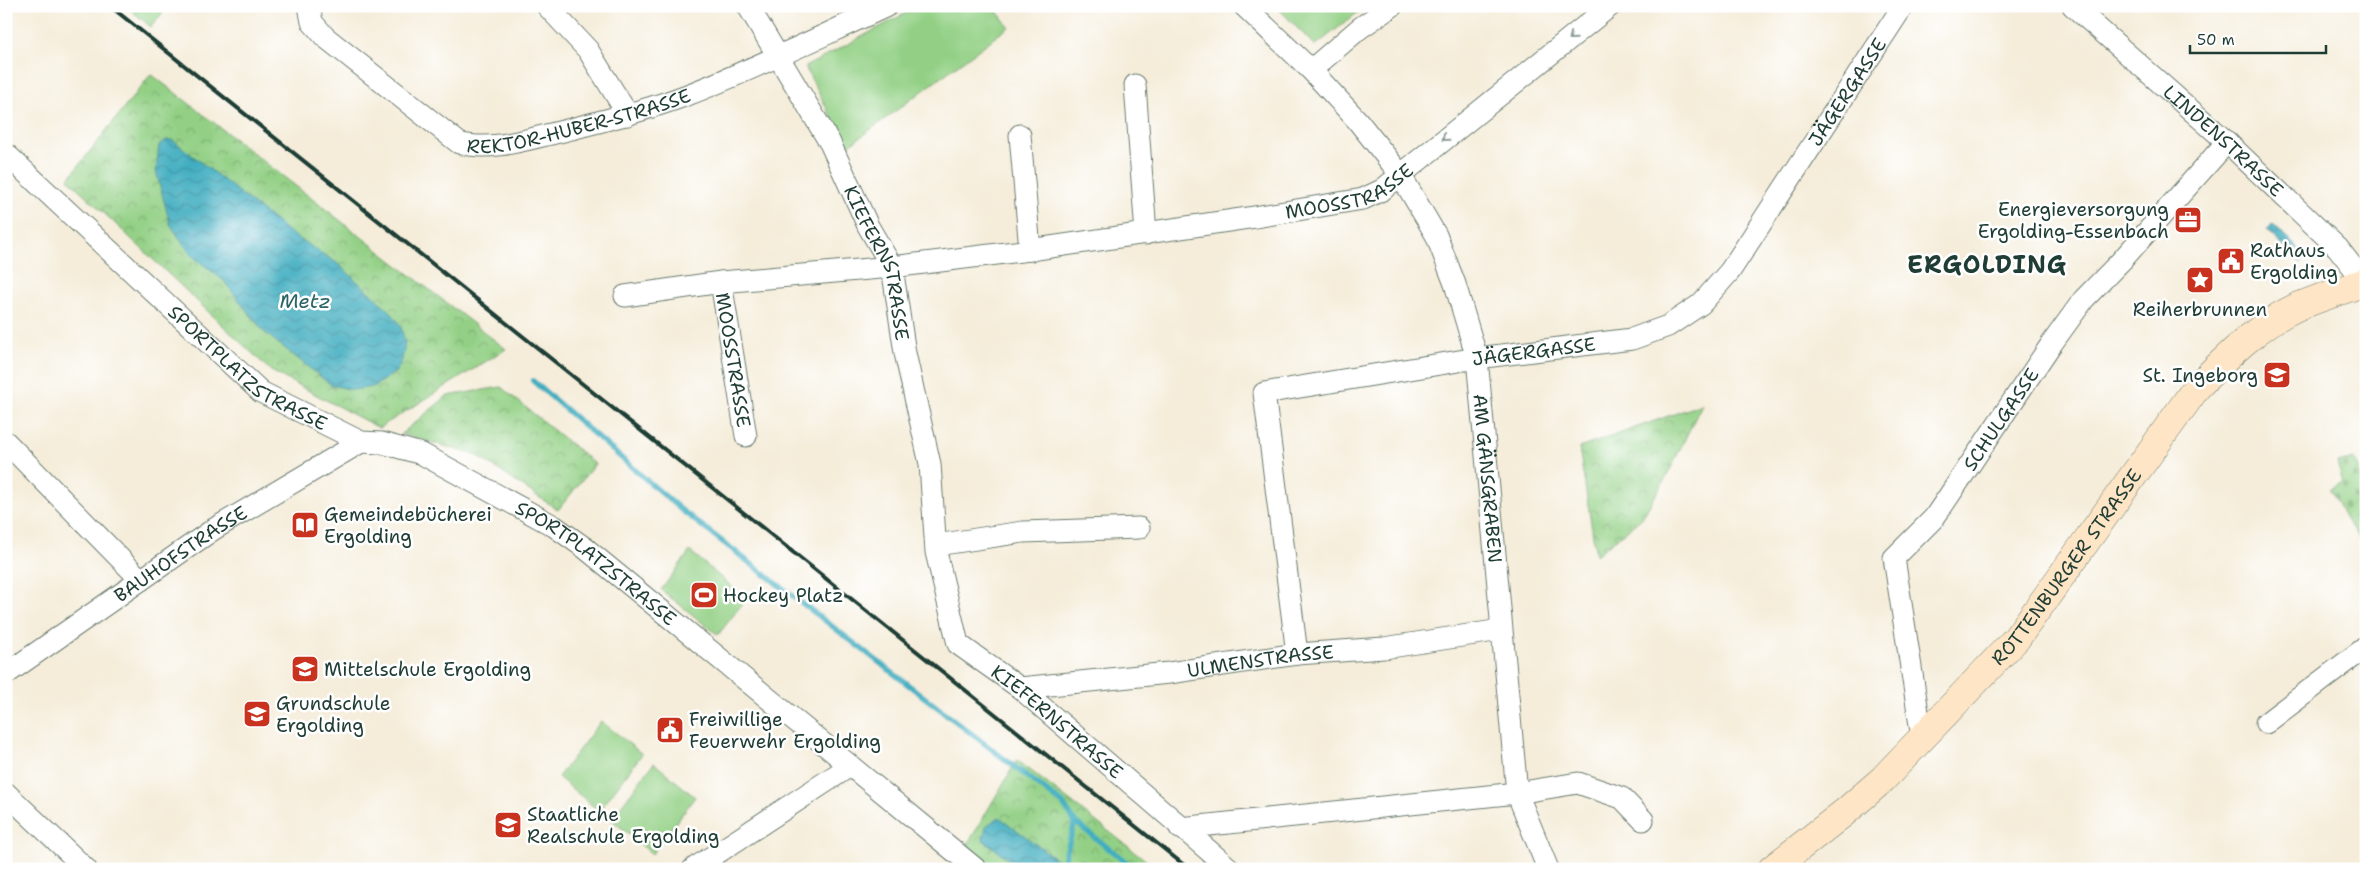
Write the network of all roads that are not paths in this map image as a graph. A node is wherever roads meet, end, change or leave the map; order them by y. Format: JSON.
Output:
{"nodes":[{"id":1,"x":309,"y":6,"type":"edge"},
{"id":2,"x":547,"y":6,"type":"edge"},
{"id":3,"x":748,"y":6,"type":"edge"},
{"id":4,"x":887,"y":6,"type":"edge"},
{"id":5,"x":1244,"y":6,"type":"edge"},
{"id":6,"x":1392,"y":6,"type":"edge"},
{"id":7,"x":1610,"y":6,"type":"edge"},
{"id":8,"x":1903,"y":6,"type":"edge"},
{"id":9,"x":2072,"y":6,"type":"edge"},
{"id":10,"x":778,"y":56,"type":"junction"},
{"id":11,"x":1311,"y":70,"type":"junction"},
{"id":12,"x":1135,"y":85,"type":"dead end"},
{"id":13,"x":628,"y":115,"type":"junction"},
{"id":14,"x":1020,"y":135,"type":"dead end"},
{"id":15,"x":2227,"y":142,"type":"junction"},
{"id":16,"x":6,"y":154,"type":"edge"},
{"id":17,"x":1400,"y":174,"type":"junction"},
{"id":18,"x":1146,"y":234,"type":"junction"},
{"id":19,"x":1030,"y":250,"type":"junction"},
{"id":20,"x":892,"y":267,"type":"junction"},
{"id":21,"x":721,"y":282,"type":"junction"},
{"id":22,"x":2365,"y":283,"type":"edge"},
{"id":23,"x":625,"y":296,"type":"dead end"},
{"id":24,"x":1477,"y":358,"type":"junction"},
{"id":25,"x":746,"y":436,"type":"dead end"},
{"id":26,"x":6,"y":442,"type":"edge"},
{"id":27,"x":361,"y":442,"type":"junction"},
{"id":28,"x":1139,"y":528,"type":"dead end"},
{"id":29,"x":936,"y":545,"type":"junction"},
{"id":30,"x":141,"y":580,"type":"junction"},
{"id":31,"x":1501,"y":630,"type":"junction"},
{"id":32,"x":2366,"y":647,"type":"edge"},
{"id":33,"x":1297,"y":654,"type":"junction"},
{"id":34,"x":6,"y":674,"type":"edge"},
{"id":35,"x":1020,"y":688,"type":"junction"},
{"id":36,"x":2266,"y":723,"type":"dead end"},
{"id":37,"x":1922,"y":738,"type":"junction"},
{"id":38,"x":850,"y":766,"type":"junction"},
{"id":39,"x":6,"y":793,"type":"edge"},
{"id":40,"x":1517,"y":793,"type":"junction"},
{"id":41,"x":1643,"y":820,"type":"dead end"},
{"id":42,"x":1180,"y":828,"type":"junction"},
{"id":43,"x":86,"y":869,"type":"edge"},
{"id":44,"x":693,"y":869,"type":"edge"},
{"id":45,"x":976,"y":869,"type":"edge"},
{"id":46,"x":1230,"y":869,"type":"edge"},
{"id":47,"x":1548,"y":869,"type":"edge"},
{"id":48,"x":1772,"y":869,"type":"edge"}],
"edges":[{"from":1,"to":13,"type":"street","name":"REKTOR-HUBER-STRASSE"},
{"from":2,"to":13,"type":"street"},
{"from":3,"to":10,"type":"street","name":"KIEFERNSTRASSE"},
{"from":4,"to":10,"type":"street","name":"REKTOR-HUBER-STRASSE"},
{"from":5,"to":11,"type":"street","name":"AM GÄNSGRABEN"},
{"from":6,"to":11,"type":"street"},
{"from":7,"to":17,"type":"street","name":"MOOSSTRASSE","one_way":true},
{"from":8,"to":24,"type":"street","name":"JÄGERGASSE"},
{"from":9,"to":15,"type":"street","name":"LINDENSTRASSE"},
{"from":10,"to":13,"type":"street","name":"REKTOR-HUBER-STRASSE"},
{"from":10,"to":20,"type":"street","name":"KIEFERNSTRASSE"},
{"from":11,"to":17,"type":"street","name":"AM GÄNSGRABEN"},
{"from":12,"to":18,"type":"street"},
{"from":14,"to":19,"type":"street"},
{"from":15,"to":22,"type":"street","name":"LINDENSTRASSE"},
{"from":15,"to":37,"type":"street","name":"SCHULGASSE"},
{"from":16,"to":27,"type":"street","name":"SPORTPLATZSTRASSE"},
{"from":17,"to":18,"type":"street","name":"MOOSSTRASSE"},
{"from":17,"to":24,"type":"street","name":"AM GÄNSGRABEN"},
{"from":18,"to":19,"type":"street","name":"MOOSSTRASSE"},
{"from":19,"to":20,"type":"street","name":"MOOSSTRASSE"},
{"from":20,"to":21,"type":"street","name":"MOOSSTRASSE"},
{"from":20,"to":29,"type":"street","name":"KIEFERNSTRASSE"},
{"from":21,"to":23,"type":"street","name":"MOOSSTRASSE"},
{"from":21,"to":25,"type":"street","name":"MOOSSTRASSE"},
{"from":22,"to":37,"type":"street","name":"ROTTENBURGER STRASSE"},
{"from":24,"to":31,"type":"street","name":"AM GÄNSGRABEN"},
{"from":24,"to":33,"type":"street","name":"JÄGERGASSE"},
{"from":26,"to":30,"type":"street"},
{"from":27,"to":30,"type":"street","name":"BAUHOFSTRASSE"},
{"from":27,"to":38,"type":"street","name":"SPORTPLATZSTRASSE"},
{"from":28,"to":29,"type":"street"},
{"from":29,"to":35,"type":"street","name":"KIEFERNSTRASSE"},
{"from":30,"to":34,"type":"street","name":"BAUHOFSTRASSE"},
{"from":31,"to":33,"type":"street","name":"ULMENSTRASSE"},
{"from":31,"to":40,"type":"street","name":"AM GÄNSGRABEN"},
{"from":32,"to":36,"type":"street"},
{"from":33,"to":35,"type":"street","name":"ULMENSTRASSE"},
{"from":35,"to":42,"type":"street","name":"KIEFERNSTRASSE"},
{"from":37,"to":48,"type":"street","name":"ROTTENBURGER STRASSE"},
{"from":38,"to":44,"type":"street"},
{"from":38,"to":45,"type":"street","name":"SPORTPLATZSTRASSE"},
{"from":39,"to":43,"type":"street"},
{"from":40,"to":41,"type":"street"},
{"from":40,"to":42,"type":"street"},
{"from":40,"to":47,"type":"street","name":"AM GÄNSGRABEN"},
{"from":42,"to":46,"type":"street","name":"KIEFERNSTRASSE"}]}
